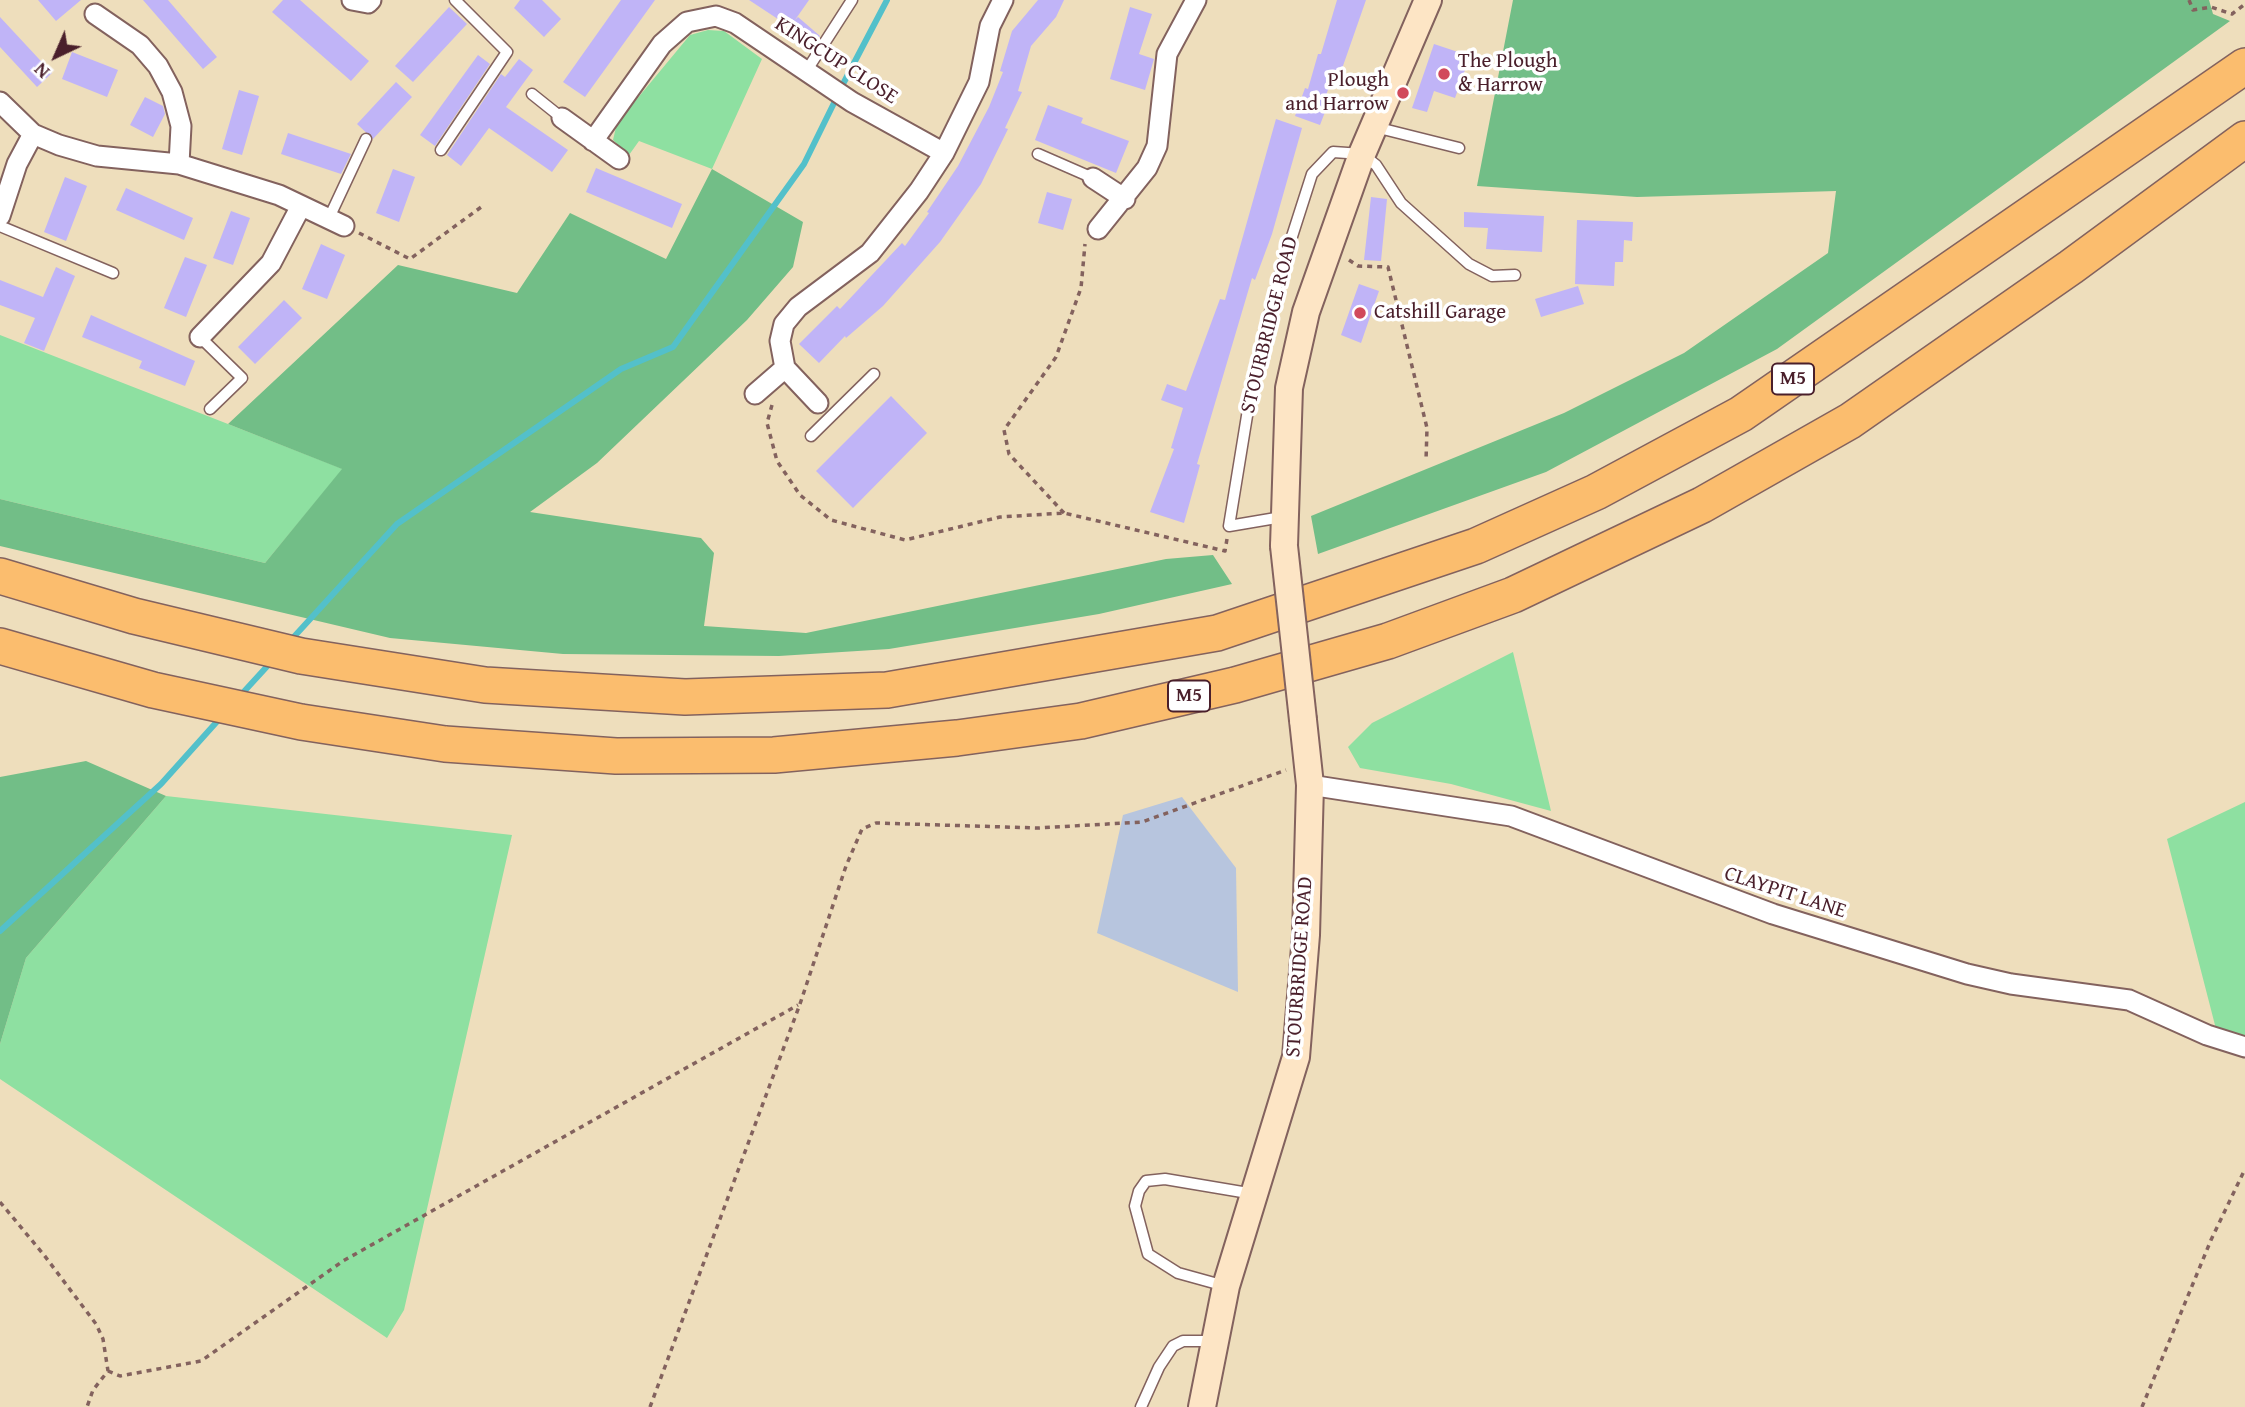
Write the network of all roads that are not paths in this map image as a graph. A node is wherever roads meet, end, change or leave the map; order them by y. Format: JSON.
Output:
{"nodes":[{"id":1,"x":352,"y":0,"type":"edge"},
{"id":2,"x":371,"y":0,"type":"edge"},
{"id":3,"x":455,"y":0,"type":"edge"},
{"id":4,"x":852,"y":0,"type":"edge"},
{"id":5,"x":1003,"y":0,"type":"edge"},
{"id":6,"x":1196,"y":0,"type":"edge"},
{"id":7,"x":1428,"y":0,"type":"edge"},
{"id":8,"x":95,"y":14,"type":"dead end"},
{"id":9,"x":2245,"y":65,"type":"edge"},
{"id":10,"x":807,"y":70,"type":"junction"},
{"id":11,"x":532,"y":94,"type":"dead end"},
{"id":12,"x":0,"y":102,"type":"edge"},
{"id":13,"x":562,"y":118,"type":"joint"},
{"id":14,"x":1374,"y":127,"type":"junction"},
{"id":15,"x":33,"y":134,"type":"junction"},
{"id":16,"x":366,"y":139,"type":"dead end"},
{"id":17,"x":2245,"y":139,"type":"edge"},
{"id":18,"x":593,"y":141,"type":"junction"},
{"id":19,"x":1459,"y":148,"type":"dead end"},
{"id":20,"x":441,"y":150,"type":"dead end"},
{"id":21,"x":944,"y":153,"type":"junction"},
{"id":22,"x":1038,"y":154,"type":"dead end"},
{"id":23,"x":1362,"y":154,"type":"junction"},
{"id":24,"x":619,"y":159,"type":"dead end"},
{"id":25,"x":179,"y":164,"type":"junction"},
{"id":26,"x":1093,"y":178,"type":"joint"},
{"id":27,"x":1125,"y":199,"type":"junction"},
{"id":28,"x":301,"y":206,"type":"junction"},
{"id":29,"x":0,"y":216,"type":"edge"},
{"id":30,"x":337,"y":222,"type":"joint"},
{"id":31,"x":0,"y":226,"type":"edge"},
{"id":32,"x":1098,"y":229,"type":"road end"},
{"id":33,"x":113,"y":273,"type":"dead end"},
{"id":34,"x":1515,"y":275,"type":"dead end"},
{"id":35,"x":200,"y":337,"type":"joint"},
{"id":36,"x":778,"y":374,"type":"junction"},
{"id":37,"x":874,"y":374,"type":"dead end"},
{"id":38,"x":755,"y":394,"type":"dead end"},
{"id":39,"x":210,"y":409,"type":"dead end"},
{"id":40,"x":825,"y":410,"type":"junction"},
{"id":41,"x":811,"y":436,"type":"dead end"},
{"id":42,"x":1282,"y":517,"type":"junction"},
{"id":43,"x":0,"y":576,"type":"edge"},
{"id":44,"x":0,"y":646,"type":"edge"},
{"id":45,"x":1309,"y":773,"type":"junction"},
{"id":46,"x":2245,"y":1047,"type":"edge"},
{"id":47,"x":1255,"y":1194,"type":"junction"},
{"id":48,"x":1226,"y":1286,"type":"junction"},
{"id":49,"x":1213,"y":1341,"type":"junction"},
{"id":50,"x":1141,"y":1407,"type":"edge"},
{"id":51,"x":1202,"y":1407,"type":"edge"}],
"edges":[{"from":1,"to":2,"type":"street"},
{"from":3,"to":20,"type":"lane"},
{"from":4,"to":10,"type":"lane"},
{"from":5,"to":21,"type":"street"},
{"from":6,"to":27,"type":"street"},
{"from":7,"to":14,"type":"main road","name":"STOURBRIDGE ROAD"},
{"from":8,"to":25,"type":"street"},
{"from":9,"to":43,"type":"highway","number":"M5"},
{"from":10,"to":18,"type":"street","name":"KINGCUP CLOSE"},
{"from":10,"to":21,"type":"street","name":"KINGCUP CLOSE"},
{"from":11,"to":13,"type":"lane"},
{"from":12,"to":15,"type":"street"},
{"from":13,"to":18,"type":"street"},
{"from":14,"to":19,"type":"lane"},
{"from":14,"to":23,"type":"main road","name":"STOURBRIDGE ROAD"},
{"from":15,"to":25,"type":"street"},
{"from":15,"to":29,"type":"street"},
{"from":16,"to":30,"type":"lane"},
{"from":17,"to":44,"type":"highway","number":"M5"},
{"from":18,"to":24,"type":"street"},
{"from":21,"to":36,"type":"street"},
{"from":22,"to":26,"type":"lane"},
{"from":23,"to":34,"type":"lane"},
{"from":23,"to":42,"type":"main road","name":"STOURBRIDGE ROAD"},
{"from":23,"to":42,"type":"lane","name":"STOURBRIDGE ROAD"},
{"from":25,"to":28,"type":"street"},
{"from":26,"to":27,"type":"street"},
{"from":27,"to":32,"type":"street"},
{"from":28,"to":30,"type":"street"},
{"from":28,"to":35,"type":"street"},
{"from":31,"to":33,"type":"lane"},
{"from":35,"to":39,"type":"lane"},
{"from":36,"to":38,"type":"street"},
{"from":36,"to":40,"type":"street"},
{"from":37,"to":40,"type":"lane"},
{"from":40,"to":41,"type":"lane"},
{"from":42,"to":45,"type":"main road","name":"STOURBRIDGE ROAD","bridge":true},
{"from":45,"to":46,"type":"street","name":"CLAYPIT LANE"},
{"from":45,"to":47,"type":"main road","name":"STOURBRIDGE ROAD"},
{"from":47,"to":48,"type":"main road","name":"STOURBRIDGE ROAD"},
{"from":47,"to":48,"type":"lane"},
{"from":48,"to":49,"type":"main road","name":"STOURBRIDGE ROAD"},
{"from":49,"to":50,"type":"lane"},
{"from":49,"to":51,"type":"main road","name":"STOURBRIDGE ROAD"}]}
